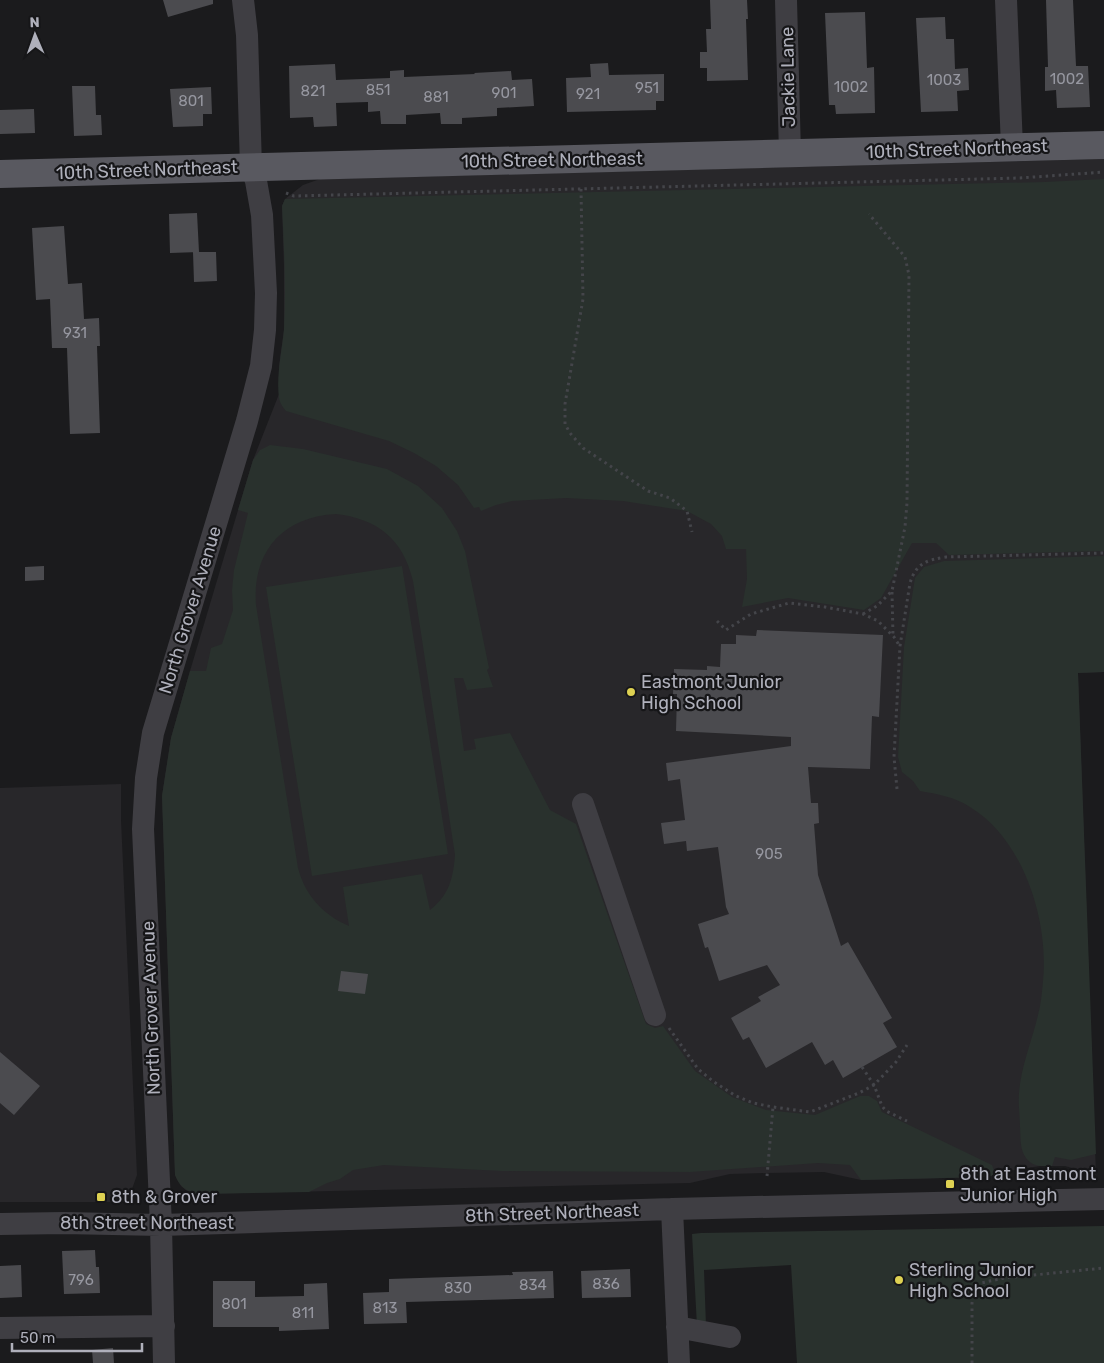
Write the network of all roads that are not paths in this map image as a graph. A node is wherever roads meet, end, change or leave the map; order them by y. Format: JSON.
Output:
{"nodes":[{"id":1,"x":243,"y":0,"type":"edge"},
{"id":2,"x":786,"y":0,"type":"edge"},
{"id":3,"x":1006,"y":0,"type":"edge"},
{"id":4,"x":1104,"y":145,"type":"edge"},
{"id":5,"x":1012,"y":147,"type":"junction"},
{"id":6,"x":790,"y":154,"type":"junction"},
{"id":7,"x":251,"y":167,"type":"junction"},
{"id":8,"x":0,"y":174,"type":"edge"},
{"id":9,"x":583,"y":804,"type":"dead end"},
{"id":10,"x":655,"y":1015,"type":"road end"},
{"id":11,"x":1104,"y":1199,"type":"edge"},
{"id":12,"x":672,"y":1209,"type":"junction"},
{"id":13,"x":0,"y":1224,"type":"edge"},
{"id":14,"x":161,"y":1225,"type":"junction"},
{"id":15,"x":164,"y":1326,"type":"junction"},
{"id":16,"x":678,"y":1327,"type":"junction"},
{"id":17,"x":0,"y":1328,"type":"edge"},
{"id":18,"x":730,"y":1337,"type":"dead end"},
{"id":19,"x":164,"y":1363,"type":"edge"},
{"id":20,"x":679,"y":1363,"type":"edge"}],
"edges":[{"from":1,"to":7,"type":"street","name":"North Grover Avenue"},
{"from":2,"to":6,"type":"street","name":"Jackie Lane"},
{"from":3,"to":5,"type":"street"},
{"from":4,"to":5,"type":"main road","name":"10th Street Northeast"},
{"from":5,"to":6,"type":"main road","name":"10th Street Northeast"},
{"from":6,"to":7,"type":"main road","name":"10th Street Northeast"},
{"from":7,"to":8,"type":"main road","name":"10th Street Northeast"},
{"from":7,"to":14,"type":"street","name":"North Grover Avenue"},
{"from":9,"to":10,"type":"street"},
{"from":11,"to":12,"type":"street","name":"8th Street Northeast"},
{"from":12,"to":14,"type":"street","name":"8th Street Northeast"},
{"from":12,"to":16,"type":"street"},
{"from":13,"to":14,"type":"street","name":"8th Street Northeast"},
{"from":14,"to":15,"type":"street","name":"North Grover Avenue"},
{"from":15,"to":17,"type":"street"},
{"from":15,"to":19,"type":"street","name":"North Grover Avenue"},
{"from":16,"to":18,"type":"street"},
{"from":16,"to":20,"type":"street"}]}
